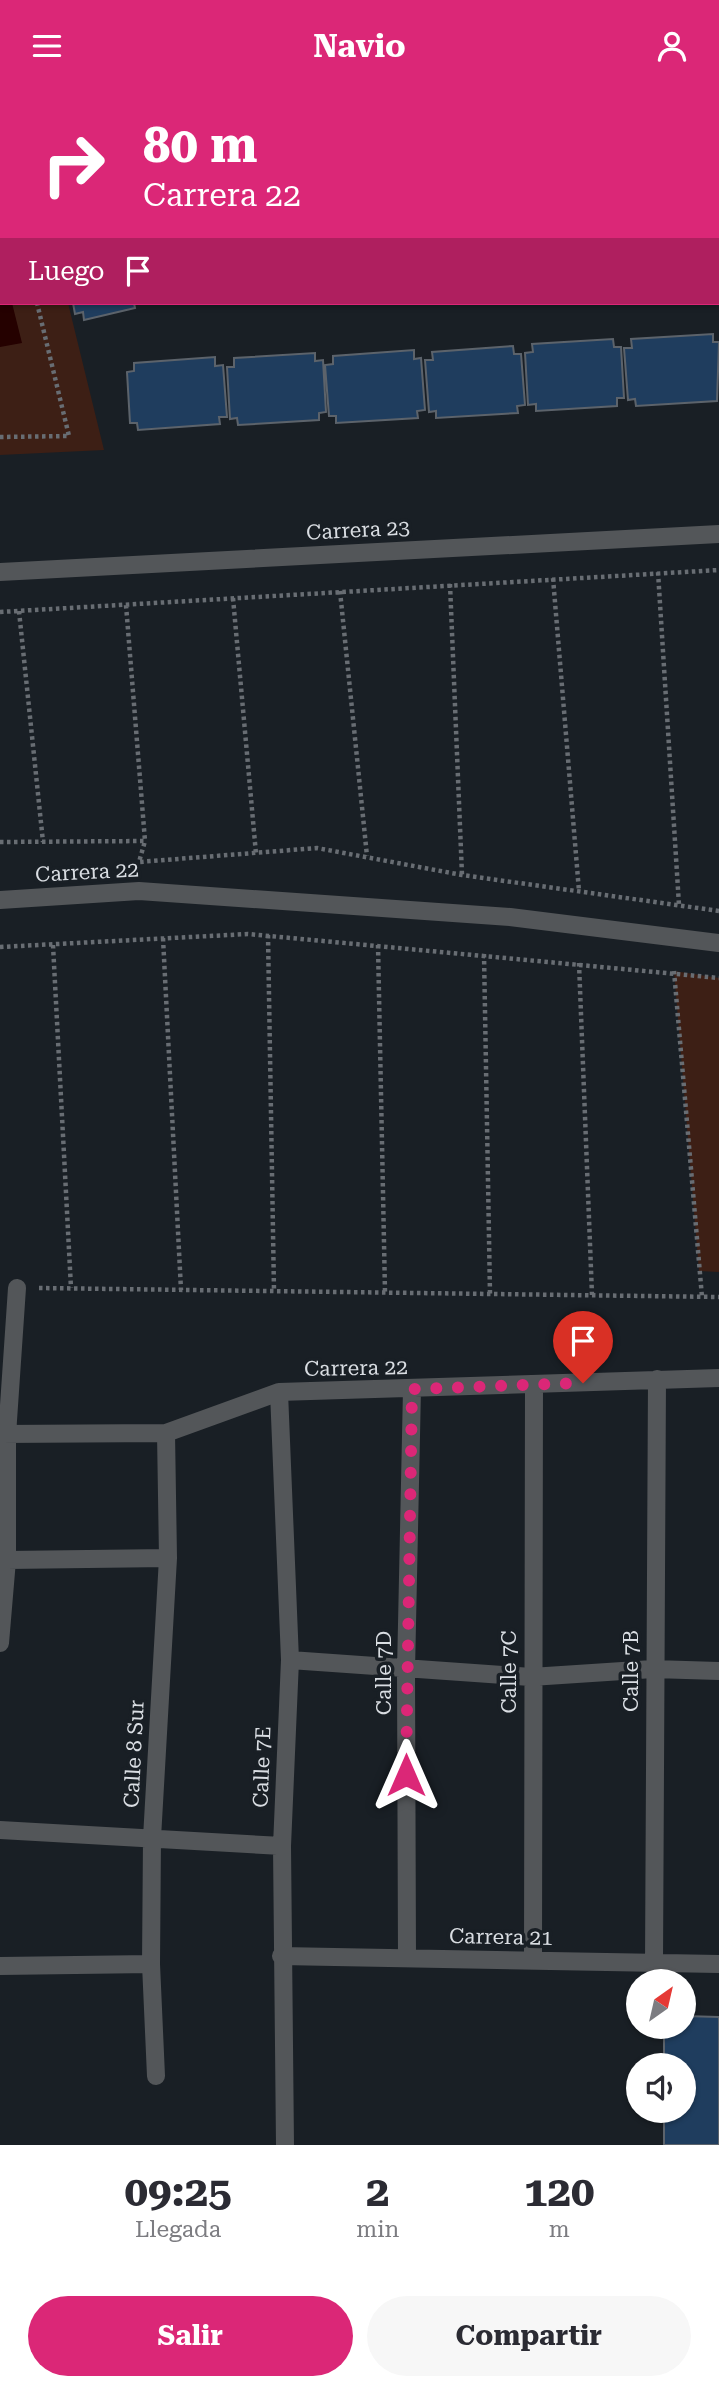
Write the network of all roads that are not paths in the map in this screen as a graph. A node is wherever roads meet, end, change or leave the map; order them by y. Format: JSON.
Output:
{"nodes":[{"id":1,"x":719,"y":534,"type":"edge"},
{"id":2,"x":0,"y":572,"type":"edge"},
{"id":3,"x":0,"y":900,"type":"edge"},
{"id":4,"x":719,"y":943,"type":"edge"},
{"id":5,"x":17,"y":1288,"type":"road end"},
{"id":6,"x":719,"y":1378,"type":"edge"},
{"id":7,"x":657,"y":1379,"type":"junction"},
{"id":8,"x":534,"y":1386,"type":"junction"},
{"id":9,"x":412,"y":1389,"type":"junction"},
{"id":10,"x":279,"y":1392,"type":"junction"},
{"id":11,"x":166,"y":1433,"type":"junction"},
{"id":12,"x":4,"y":1434,"type":"edge"},
{"id":13,"x":168,"y":1558,"type":"junction"},
{"id":14,"x":7,"y":1560,"type":"junction"},
{"id":15,"x":0,"y":1643,"type":"edge"},
{"id":16,"x":290,"y":1660,"type":"junction"},
{"id":17,"x":653,"y":1669,"type":"junction"},
{"id":18,"x":406,"y":1671,"type":"junction"},
{"id":19,"x":719,"y":1671,"type":"edge"},
{"id":20,"x":531,"y":1677,"type":"junction"},
{"id":21,"x":0,"y":1830,"type":"edge"},
{"id":22,"x":152,"y":1838,"type":"junction"},
{"id":23,"x":282,"y":1846,"type":"junction"},
{"id":24,"x":281,"y":1956,"type":"junction"},
{"id":25,"x":407,"y":1958,"type":"junction"},
{"id":26,"x":533,"y":1959,"type":"junction"},
{"id":27,"x":151,"y":1964,"type":"junction"},
{"id":28,"x":654,"y":1964,"type":"junction"},
{"id":29,"x":719,"y":1965,"type":"edge"},
{"id":30,"x":0,"y":1966,"type":"edge"},
{"id":31,"x":156,"y":2076,"type":"dead end"},
{"id":32,"x":285,"y":2145,"type":"edge"}],
"edges":[{"from":1,"to":2,"type":"street","name":"Carrera 23"},
{"from":3,"to":4,"type":"street","name":"Carrera 22"},
{"from":5,"to":12,"type":"street"},
{"from":6,"to":7,"type":"street","name":"Carrera 22"},
{"from":7,"to":8,"type":"street","name":"Carrera 22"},
{"from":7,"to":17,"type":"street","name":"Calle 7B"},
{"from":8,"to":9,"type":"street","name":"Carrera 22"},
{"from":8,"to":20,"type":"street","name":"Calle 7C"},
{"from":9,"to":10,"type":"street","name":"Carrera 22"},
{"from":9,"to":18,"type":"street","name":"Calle 7D"},
{"from":10,"to":11,"type":"street","name":"Carrera 22"},
{"from":10,"to":16,"type":"street","name":"Calle 7E"},
{"from":11,"to":12,"type":"street","name":"Carrera 22"},
{"from":11,"to":13,"type":"street","name":"Calle 8 Sur"},
{"from":12,"to":14,"type":"street"},
{"from":13,"to":14,"type":"street"},
{"from":13,"to":22,"type":"street","name":"Calle 8 Sur"},
{"from":14,"to":15,"type":"street"},
{"from":16,"to":18,"type":"street"},
{"from":16,"to":23,"type":"street","name":"Calle 7E"},
{"from":17,"to":19,"type":"street"},
{"from":17,"to":20,"type":"street"},
{"from":17,"to":28,"type":"street","name":"Calle 7B"},
{"from":18,"to":20,"type":"street"},
{"from":18,"to":25,"type":"street","name":"Calle 7D"},
{"from":20,"to":26,"type":"street","name":"Calle 7C"},
{"from":21,"to":22,"type":"street"},
{"from":22,"to":23,"type":"street"},
{"from":22,"to":27,"type":"street","name":"Calle 8 Sur"},
{"from":23,"to":24,"type":"street","name":"Calle 7E"},
{"from":24,"to":25,"type":"street","name":"Carrera 21"},
{"from":24,"to":32,"type":"street","name":"Calle 7E"},
{"from":25,"to":26,"type":"street","name":"Carrera 21"},
{"from":26,"to":28,"type":"street","name":"Carrera 21"},
{"from":27,"to":30,"type":"street"},
{"from":27,"to":31,"type":"street","name":"Calle 8 Sur"},
{"from":28,"to":29,"type":"street","name":"Carrera 21"}]}
